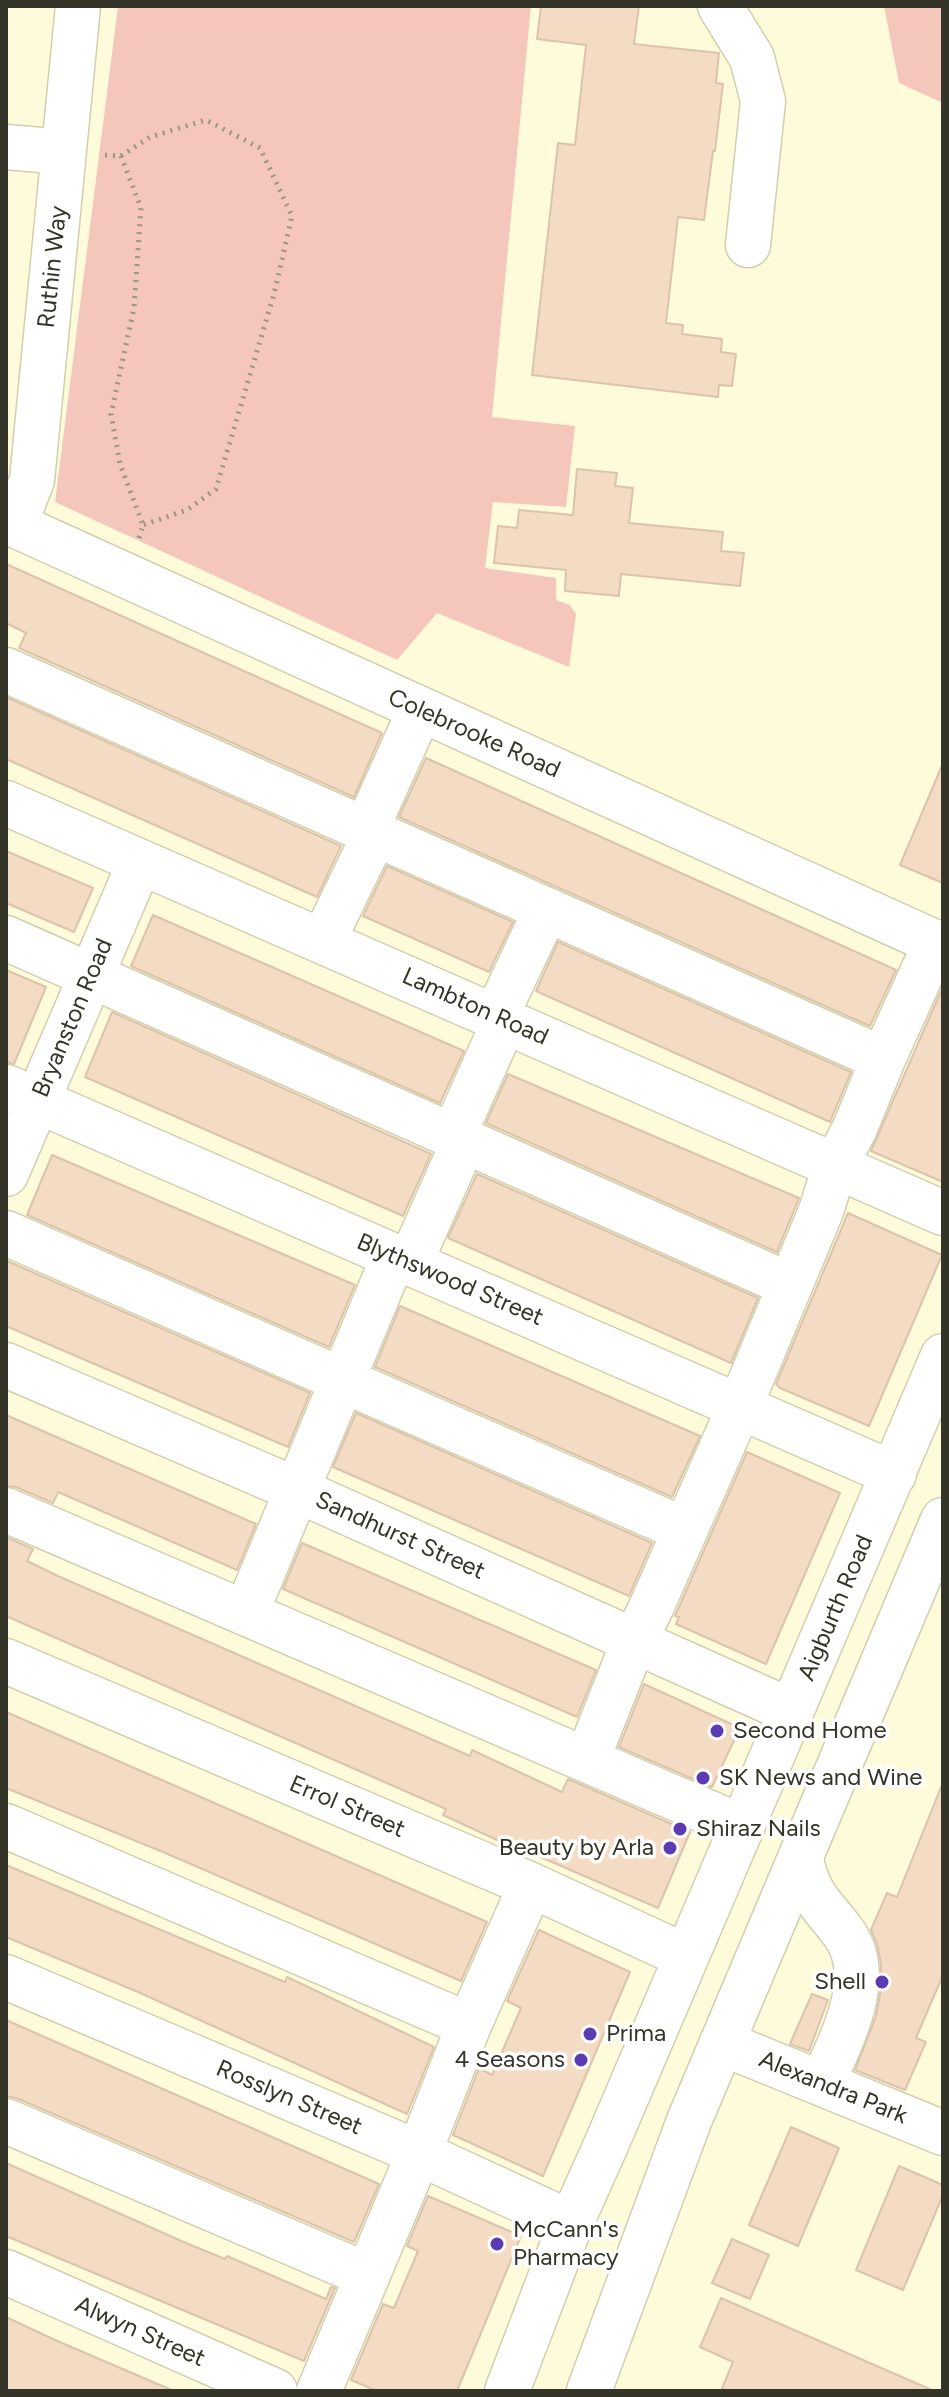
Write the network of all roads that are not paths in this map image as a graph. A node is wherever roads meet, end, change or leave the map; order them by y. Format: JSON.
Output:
{"nodes":[{"id":1,"x":78,"y":6,"type":"edge"},
{"id":2,"x":720,"y":6,"type":"edge"},
{"id":3,"x":6,"y":147,"type":"edge"},
{"id":4,"x":64,"y":152,"type":"junction"},
{"id":5,"x":748,"y":245,"type":"dead end"},
{"id":6,"x":10,"y":523,"type":"edge"},
{"id":7,"x":6,"y":670,"type":"edge"},
{"id":8,"x":420,"y":710,"type":"junction"},
{"id":9,"x":6,"y":803,"type":"edge"},
{"id":10,"x":370,"y":832,"type":"junction"},
{"id":11,"x":140,"y":862,"type":"junction"},
{"id":12,"x":546,"y":910,"type":"junction"},
{"id":13,"x":6,"y":938,"type":"edge"},
{"id":14,"x":323,"y":941,"type":"junction"},
{"id":15,"x":939,"y":944,"type":"edge"},
{"id":16,"x":91,"y":976,"type":"junction"},
{"id":17,"x":500,"y":1018,"type":"junction"},
{"id":18,"x":883,"y":1059,"type":"junction"},
{"id":19,"x":22,"y":1094,"type":"edge"},
{"id":20,"x":458,"y":1138,"type":"junction"},
{"id":21,"x":835,"y":1166,"type":"junction"},
{"id":22,"x":6,"y":1174,"type":"edge"},
{"id":23,"x":943,"y":1213,"type":"edge"},
{"id":24,"x":6,"y":1233,"type":"edge"},
{"id":25,"x":402,"y":1259,"type":"junction"},
{"id":26,"x":790,"y":1285,"type":"junction"},
{"id":27,"x":943,"y":1356,"type":"edge"},
{"id":28,"x":6,"y":1365,"type":"edge"},
{"id":29,"x":344,"y":1381,"type":"junction"},
{"id":30,"x":740,"y":1406,"type":"junction"},
{"id":31,"x":894,"y":1474,"type":"junction"},
{"id":32,"x":297,"y":1490,"type":"junction"},
{"id":33,"x":6,"y":1510,"type":"edge"},
{"id":34,"x":943,"y":1520,"type":"edge"},
{"id":35,"x":685,"y":1530,"type":"junction"},
{"id":36,"x":246,"y":1613,"type":"junction"},
{"id":37,"x":634,"y":1641,"type":"junction"},
{"id":38,"x":6,"y":1661,"type":"edge"},
{"id":39,"x":791,"y":1711,"type":"junction"},
{"id":40,"x":587,"y":1760,"type":"junction"},
{"id":41,"x":6,"y":1826,"type":"edge"},
{"id":42,"x":742,"y":1827,"type":"junction"},
{"id":43,"x":801,"y":1860,"type":"junction"},
{"id":44,"x":531,"y":1885,"type":"junction"},
{"id":45,"x":685,"y":1956,"type":"junction"},
{"id":46,"x":6,"y":1977,"type":"edge"},
{"id":47,"x":469,"y":2025,"type":"junction"},
{"id":48,"x":722,"y":2043,"type":"junction"},
{"id":49,"x":822,"y":2084,"type":"junction"},
{"id":50,"x":6,"y":2121,"type":"edge"},
{"id":51,"x":943,"y":2133,"type":"edge"},
{"id":52,"x":419,"y":2153,"type":"junction"},
{"id":53,"x":571,"y":2223,"type":"junction"},
{"id":54,"x":6,"y":2272,"type":"edge"},
{"id":55,"x":367,"y":2275,"type":"junction"},
{"id":56,"x":275,"y":2391,"type":"edge"},
{"id":57,"x":319,"y":2391,"type":"edge"},
{"id":58,"x":507,"y":2391,"type":"edge"},
{"id":59,"x":589,"y":2391,"type":"edge"}],
"edges":[{"from":1,"to":4,"type":"main road","name":"Ruthin Way"},
{"from":2,"to":5,"type":"main road"},
{"from":3,"to":4,"type":"main road"},
{"from":4,"to":6,"type":"main road","name":"Ruthin Way"},
{"from":6,"to":8,"type":"main road","name":"Colebrooke Road"},
{"from":7,"to":10,"type":"main road"},
{"from":8,"to":10,"type":"main road"},
{"from":8,"to":15,"type":"main road","name":"Colebrooke Road"},
{"from":9,"to":11,"type":"main road","name":"Lambton Road"},
{"from":10,"to":12,"type":"main road"},
{"from":10,"to":14,"type":"main road"},
{"from":11,"to":14,"type":"main road","name":"Lambton Road"},
{"from":11,"to":16,"type":"main road","name":"Bryanston Road"},
{"from":12,"to":17,"type":"main road"},
{"from":12,"to":18,"type":"main road"},
{"from":13,"to":16,"type":"main road"},
{"from":14,"to":17,"type":"main road","name":"Lambton Road"},
{"from":15,"to":18,"type":"main road"},
{"from":16,"to":19,"type":"main road","name":"Bryanston Road"},
{"from":16,"to":20,"type":"main road"},
{"from":17,"to":20,"type":"main road"},
{"from":17,"to":21,"type":"main road","name":"Lambton Road"},
{"from":18,"to":21,"type":"main road"},
{"from":19,"to":22,"type":"main road","name":"Bryanston Road"},
{"from":19,"to":25,"type":"main road","name":"Blythswood Street"},
{"from":20,"to":25,"type":"main road"},
{"from":20,"to":26,"type":"main road"},
{"from":21,"to":23,"type":"main road","name":"Lambton Road"},
{"from":21,"to":26,"type":"main road"},
{"from":24,"to":29,"type":"main road"},
{"from":25,"to":29,"type":"main road"},
{"from":25,"to":30,"type":"main road","name":"Blythswood Street"},
{"from":26,"to":30,"type":"main road"},
{"from":27,"to":31,"type":"main road","name":"Aigburth Road"},
{"from":28,"to":32,"type":"main road","name":"Sandhurst Street"},
{"from":29,"to":32,"type":"main road"},
{"from":29,"to":35,"type":"main road"},
{"from":30,"to":31,"type":"main road","name":"Blythswood Street"},
{"from":30,"to":35,"type":"main road"},
{"from":31,"to":39,"type":"main road","name":"Aigburth Road"},
{"from":32,"to":36,"type":"main road"},
{"from":32,"to":37,"type":"main road","name":"Sandhurst Street"},
{"from":33,"to":36,"type":"main road"},
{"from":34,"to":43,"type":"main road"},
{"from":35,"to":37,"type":"main road"},
{"from":36,"to":40,"type":"main road"},
{"from":37,"to":39,"type":"main road","name":"Sandhurst Street"},
{"from":37,"to":40,"type":"main road"},
{"from":38,"to":44,"type":"main road","name":"Errol Street"},
{"from":39,"to":42,"type":"main road","name":"Aigburth Road"},
{"from":40,"to":42,"type":"main road"},
{"from":41,"to":47,"type":"main road"},
{"from":42,"to":45,"type":"main road","name":"Aigburth Road"},
{"from":43,"to":48,"type":"main road"},
{"from":43,"to":49,"type":"main road"},
{"from":44,"to":45,"type":"main road","name":"Errol Street"},
{"from":44,"to":47,"type":"main road"},
{"from":45,"to":53,"type":"main road","name":"Aigburth Road"},
{"from":46,"to":52,"type":"main road","name":"Rosslyn Street"},
{"from":47,"to":52,"type":"main road"},
{"from":48,"to":49,"type":"main road","name":"Alexandra Park"},
{"from":48,"to":59,"type":"main road"},
{"from":49,"to":51,"type":"main road","name":"Alexandra Park"},
{"from":50,"to":55,"type":"main road"},
{"from":52,"to":53,"type":"main road","name":"Rosslyn Street"},
{"from":52,"to":55,"type":"main road"},
{"from":53,"to":58,"type":"main road","name":"Aigburth Road"},
{"from":54,"to":56,"type":"main road","name":"Alwyn Street"},
{"from":55,"to":57,"type":"main road"}]}
